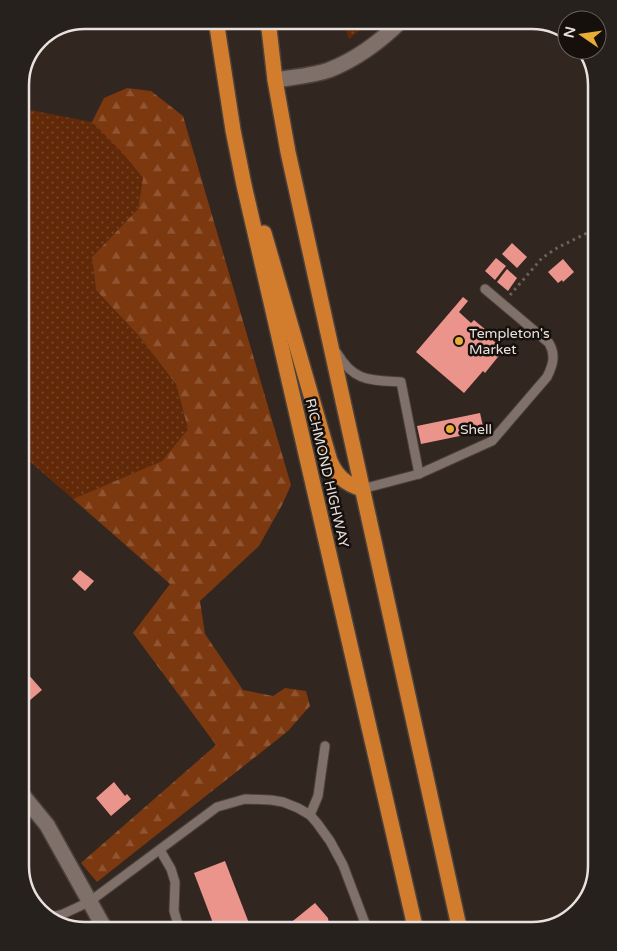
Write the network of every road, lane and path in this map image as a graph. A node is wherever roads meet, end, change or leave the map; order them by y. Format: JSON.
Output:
{"nodes":[{"id":1,"x":217,"y":29,"type":"edge"},
{"id":2,"x":269,"y":29,"type":"edge"},
{"id":3,"x":393,"y":29,"type":"edge"},
{"id":4,"x":276,"y":80,"type":"junction"},
{"id":5,"x":244,"y":185,"type":"junction"},
{"id":6,"x":588,"y":232,"type":"edge"},
{"id":7,"x":485,"y":289,"type":"dead end"},
{"id":8,"x":503,"y":304,"type":"junction"},
{"id":9,"x":330,"y":341,"type":"junction"},
{"id":10,"x":419,"y":474,"type":"junction"},
{"id":11,"x":362,"y":489,"type":"junction"},
{"id":12,"x":325,"y":746,"type":"dead end"},
{"id":13,"x":29,"y":803,"type":"edge"},
{"id":14,"x":310,"y":815,"type":"junction"},
{"id":15,"x":160,"y":850,"type":"junction"},
{"id":16,"x":89,"y":902,"type":"junction"},
{"id":17,"x":58,"y":915,"type":"edge"},
{"id":18,"x":101,"y":922,"type":"edge"},
{"id":19,"x":177,"y":922,"type":"edge"},
{"id":20,"x":365,"y":922,"type":"edge"},
{"id":21,"x":414,"y":922,"type":"edge"},
{"id":22,"x":459,"y":922,"type":"edge"}],
"edges":[{"from":1,"to":5,"type":"highway","name":"RICHMOND HIGHWAY"},
{"from":2,"to":4,"type":"highway"},
{"from":3,"to":4,"type":"street"},
{"from":4,"to":9,"type":"highway"},
{"from":5,"to":11,"type":"highway"},
{"from":5,"to":21,"type":"highway","name":"RICHMOND HIGHWAY"},
{"from":6,"to":8,"type":"path"},
{"from":7,"to":8,"type":"lane"},
{"from":8,"to":10,"type":"lane"},
{"from":9,"to":10,"type":"lane"},
{"from":9,"to":11,"type":"highway"},
{"from":10,"to":11,"type":"lane"},
{"from":11,"to":22,"type":"highway"},
{"from":12,"to":14,"type":"lane"},
{"from":13,"to":16,"type":"street"},
{"from":14,"to":15,"type":"lane"},
{"from":14,"to":20,"type":"lane"},
{"from":15,"to":16,"type":"lane"},
{"from":15,"to":19,"type":"lane"},
{"from":16,"to":17,"type":"lane"},
{"from":16,"to":18,"type":"street"}]}
